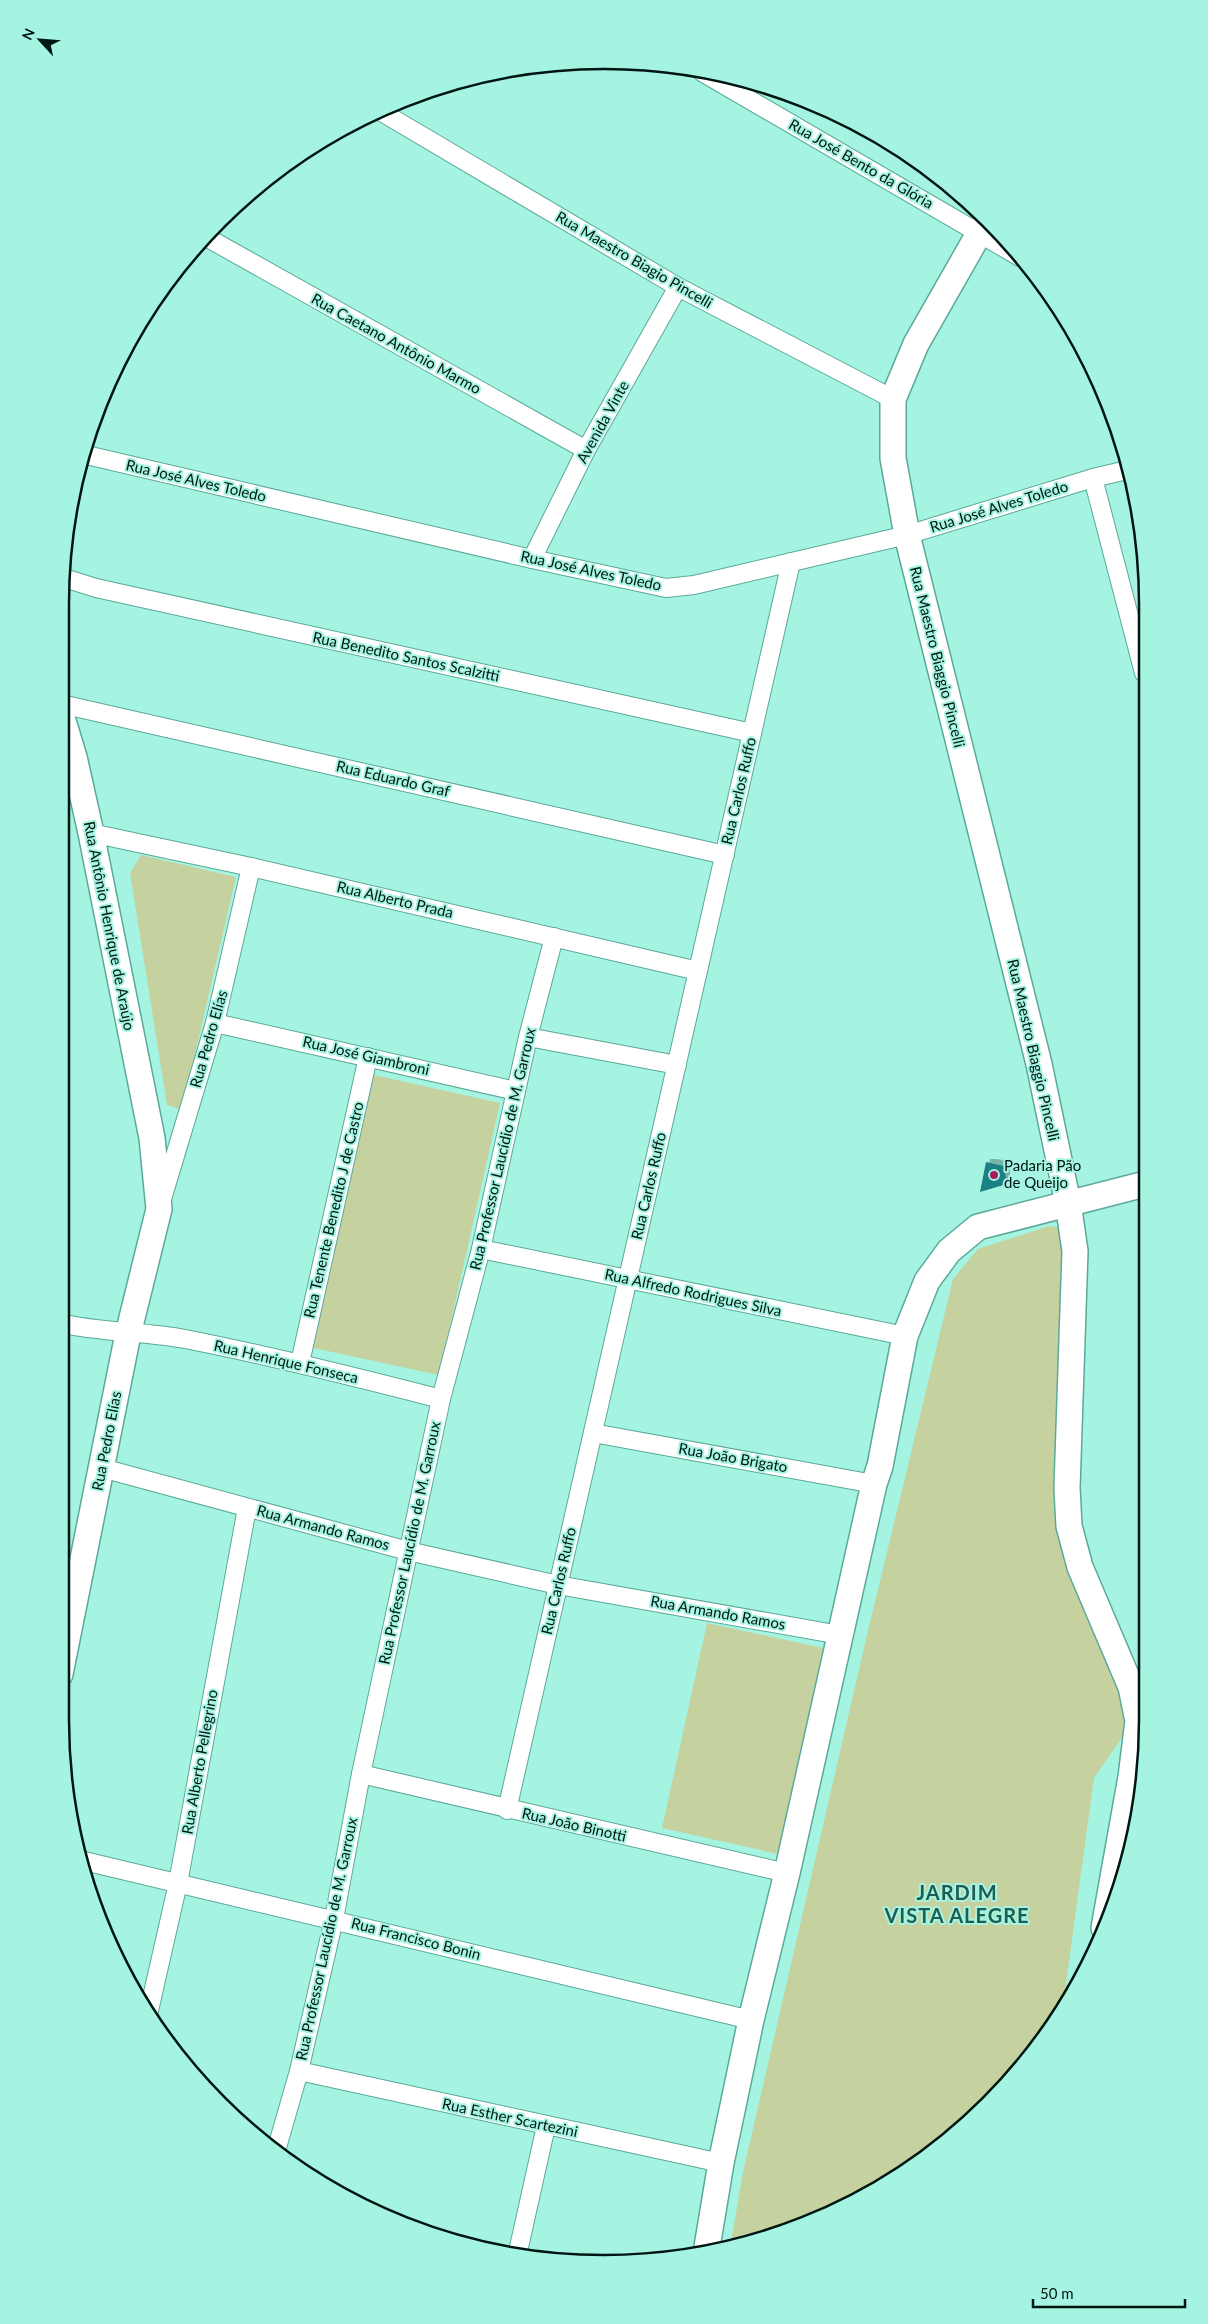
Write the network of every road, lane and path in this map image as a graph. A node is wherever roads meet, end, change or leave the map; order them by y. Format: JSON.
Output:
{"nodes":[{"id":1,"x":719,"y":82,"type":"edge"},
{"id":2,"x":387,"y":115,"type":"edge"},
{"id":3,"x":983,"y":228,"type":"edge"},
{"id":4,"x":212,"y":240,"type":"edge"},
{"id":5,"x":678,"y":287,"type":"junction"},
{"id":6,"x":893,"y":399,"type":"junction"},
{"id":7,"x":586,"y":450,"type":"junction"},
{"id":8,"x":90,"y":456,"type":"edge"},
{"id":9,"x":1122,"y":471,"type":"edge"},
{"id":10,"x":1093,"y":478,"type":"junction"},
{"id":11,"x":907,"y":535,"type":"junction"},
{"id":12,"x":532,"y":559,"type":"junction"},
{"id":13,"x":791,"y":562,"type":"junction"},
{"id":14,"x":70,"y":580,"type":"edge"},
{"id":15,"x":1139,"y":654,"type":"edge"},
{"id":16,"x":69,"y":706,"type":"edge"},
{"id":17,"x":752,"y":733,"type":"junction"},
{"id":18,"x":69,"y":740,"type":"edge"},
{"id":19,"x":74,"y":757,"type":"junction"},
{"id":20,"x":69,"y":772,"type":"edge"},
{"id":21,"x":91,"y":833,"type":"junction"},
{"id":22,"x":724,"y":854,"type":"junction"},
{"id":23,"x":251,"y":868,"type":"junction"},
{"id":24,"x":554,"y":937,"type":"junction"},
{"id":25,"x":698,"y":971,"type":"junction"},
{"id":26,"x":215,"y":1022,"type":"junction"},
{"id":27,"x":528,"y":1037,"type":"junction"},
{"id":28,"x":368,"y":1057,"type":"junction"},
{"id":29,"x":677,"y":1065,"type":"junction"},
{"id":30,"x":516,"y":1091,"type":"junction"},
{"id":31,"x":152,"y":1138,"type":"joint"},
{"id":32,"x":1139,"y":1186,"type":"edge"},
{"id":33,"x":1068,"y":1204,"type":"junction"},
{"id":34,"x":159,"y":1209,"type":"junction"},
{"id":35,"x":481,"y":1249,"type":"junction"},
{"id":36,"x":628,"y":1280,"type":"junction"},
{"id":37,"x":69,"y":1324,"type":"edge"},
{"id":38,"x":128,"y":1334,"type":"junction"},
{"id":39,"x":905,"y":1336,"type":"junction"},
{"id":40,"x":300,"y":1363,"type":"junction"},
{"id":41,"x":442,"y":1400,"type":"junction"},
{"id":42,"x":593,"y":1433,"type":"junction"},
{"id":43,"x":102,"y":1468,"type":"junction"},
{"id":44,"x":874,"y":1484,"type":"junction"},
{"id":45,"x":247,"y":1508,"type":"junction"},
{"id":46,"x":408,"y":1551,"type":"junction"},
{"id":47,"x":558,"y":1585,"type":"junction"},
{"id":48,"x":69,"y":1630,"type":"edge"},
{"id":49,"x":840,"y":1635,"type":"junction"},
{"id":50,"x":1139,"y":1711,"type":"edge"},
{"id":51,"x":1138,"y":1738,"type":"edge"},
{"id":52,"x":361,"y":1774,"type":"junction"},
{"id":53,"x":507,"y":1810,"type":"junction"},
{"id":54,"x":88,"y":1862,"type":"edge"},
{"id":55,"x":787,"y":1873,"type":"junction"},
{"id":56,"x":178,"y":1883,"type":"junction"},
{"id":57,"x":1110,"y":1895,"type":"edge"},
{"id":58,"x":334,"y":1919,"type":"junction"},
{"id":59,"x":150,"y":2004,"type":"edge"},
{"id":60,"x":751,"y":2020,"type":"junction"},
{"id":61,"x":299,"y":2071,"type":"junction"},
{"id":62,"x":546,"y":2126,"type":"junction"},
{"id":63,"x":278,"y":2145,"type":"edge"},
{"id":64,"x":721,"y":2163,"type":"junction"},
{"id":65,"x":707,"y":2245,"type":"edge"},
{"id":66,"x":519,"y":2248,"type":"edge"}],
"edges":[{"from":1,"to":3,"type":"street","name":"Rua José Bento da Glória"},
{"from":2,"to":5,"type":"street","name":"Rua Maestro Biagio Pincelli"},
{"from":3,"to":6,"type":"street","name":"Rua Maestro Biaggio Pincelli"},
{"from":4,"to":7,"type":"street","name":"Rua Caetano Antônio Marmo"},
{"from":5,"to":6,"type":"street","name":"Rua Maestro Biagio Pincelli"},
{"from":5,"to":7,"type":"street","name":"Avenida Vinte"},
{"from":6,"to":11,"type":"street","name":"Rua Maestro Biaggio Pincelli"},
{"from":7,"to":12,"type":"street","name":"Avenida Vinte"},
{"from":8,"to":12,"type":"street","name":"Rua José Alves Toledo"},
{"from":9,"to":10,"type":"street","name":"Rua José Alves Toledo"},
{"from":10,"to":11,"type":"street","name":"Rua José Alves Toledo"},
{"from":10,"to":15,"type":"street"},
{"from":11,"to":13,"type":"street","name":"Rua José Alves Toledo"},
{"from":11,"to":33,"type":"street","name":"Rua Maestro Biaggio Pincelli"},
{"from":12,"to":13,"type":"street","name":"Rua José Alves Toledo"},
{"from":13,"to":17,"type":"street","name":"Rua Carlos Ruffo"},
{"from":14,"to":17,"type":"street","name":"Rua Benedito Santos Scalzitti"},
{"from":16,"to":22,"type":"street","name":"Rua Eduardo Graf"},
{"from":17,"to":22,"type":"street","name":"Rua Carlos Ruffo"},
{"from":18,"to":19,"type":"street","name":"Rua Antônio Henrique de Araújo"},
{"from":19,"to":20,"type":"street"},
{"from":19,"to":21,"type":"street","name":"Rua Antônio Henrique de Araújo"},
{"from":21,"to":23,"type":"street","name":"Rua Alberto Prada"},
{"from":21,"to":31,"type":"street","name":"Rua Antônio Henrique de Araújo"},
{"from":22,"to":25,"type":"street","name":"Rua Carlos Ruffo"},
{"from":23,"to":24,"type":"street","name":"Rua Alberto Prada"},
{"from":23,"to":26,"type":"street","name":"Rua Pedro Elías"},
{"from":24,"to":25,"type":"street","name":"Rua Alberto Prada"},
{"from":24,"to":27,"type":"street","name":"Rua Professor Laucídio de M. Garroux"},
{"from":25,"to":29,"type":"street","name":"Rua Carlos Ruffo"},
{"from":26,"to":28,"type":"street","name":"Rua José Giambroni"},
{"from":26,"to":34,"type":"street","name":"Rua Pedro Elías"},
{"from":27,"to":29,"type":"street"},
{"from":27,"to":30,"type":"street","name":"Rua Professor Laucídio de M. Garroux"},
{"from":28,"to":30,"type":"street","name":"Rua José Giambroni"},
{"from":28,"to":40,"type":"street","name":"Rua Tenente Benedito J de Castro"},
{"from":29,"to":36,"type":"street","name":"Rua Carlos Ruffo"},
{"from":30,"to":35,"type":"street","name":"Rua Professor Laucídio de M. Garroux"},
{"from":31,"to":34,"type":"street","name":"Rua Pedro Elías"},
{"from":32,"to":33,"type":"street"},
{"from":33,"to":39,"type":"street"},
{"from":33,"to":50,"type":"street","name":"Rua Maestro Biaggio Pincelli"},
{"from":34,"to":38,"type":"street","name":"Rua Pedro Elías"},
{"from":35,"to":36,"type":"street","name":"Rua Alfredo Rodrigues Silva"},
{"from":35,"to":41,"type":"street","name":"Rua Professor Laucídio de M. Garroux"},
{"from":36,"to":39,"type":"street","name":"Rua Alfredo Rodrigues Silva"},
{"from":36,"to":42,"type":"street","name":"Rua Carlos Ruffo"},
{"from":37,"to":38,"type":"street","name":"Rua Henrique Fonseca"},
{"from":38,"to":40,"type":"street","name":"Rua Henrique Fonseca"},
{"from":38,"to":43,"type":"street","name":"Rua Pedro Elías"},
{"from":39,"to":44,"type":"street"},
{"from":40,"to":41,"type":"street","name":"Rua Henrique Fonseca"},
{"from":41,"to":46,"type":"street","name":"Rua Professor Laucídio de M. Garroux"},
{"from":42,"to":44,"type":"street","name":"Rua João Brigato"},
{"from":42,"to":47,"type":"street","name":"Rua Carlos Ruffo"},
{"from":43,"to":45,"type":"street","name":"Rua Armando Ramos"},
{"from":43,"to":48,"type":"street","name":"Rua Pedro Elías"},
{"from":44,"to":49,"type":"street"},
{"from":45,"to":46,"type":"street","name":"Rua Armando Ramos"},
{"from":45,"to":56,"type":"street","name":"Rua Alberto Pellegrino"},
{"from":46,"to":47,"type":"street","name":"Rua Armando Ramos"},
{"from":46,"to":52,"type":"street","name":"Rua Professor Laucídio de M. Garroux"},
{"from":47,"to":49,"type":"street","name":"Rua Armando Ramos"},
{"from":47,"to":53,"type":"street","name":"Rua Carlos Ruffo"},
{"from":49,"to":55,"type":"street"},
{"from":51,"to":57,"type":"street","name":"Rua Maestro Biaggio Pincelli"},
{"from":52,"to":53,"type":"street","name":"Rua João Binotti"},
{"from":52,"to":58,"type":"street","name":"Rua Professor Laucídio de M. Garroux"},
{"from":53,"to":55,"type":"street","name":"Rua João Binotti"},
{"from":54,"to":56,"type":"street","name":"Rua Francisco Bonin"},
{"from":55,"to":60,"type":"street"},
{"from":56,"to":58,"type":"street","name":"Rua Francisco Bonin"},
{"from":56,"to":59,"type":"street","name":"Rua Alberto Pellegrino"},
{"from":58,"to":60,"type":"street","name":"Rua Francisco Bonin"},
{"from":58,"to":61,"type":"street","name":"Rua Professor Laucídio de M. Garroux"},
{"from":60,"to":64,"type":"street"},
{"from":61,"to":62,"type":"street","name":"Rua Esther Scartezini"},
{"from":61,"to":63,"type":"street","name":"Rua Professor Laucídio de M. Garroux"},
{"from":62,"to":64,"type":"street","name":"Rua Esther Scartezini"},
{"from":62,"to":66,"type":"street"},
{"from":64,"to":65,"type":"street"}]}
